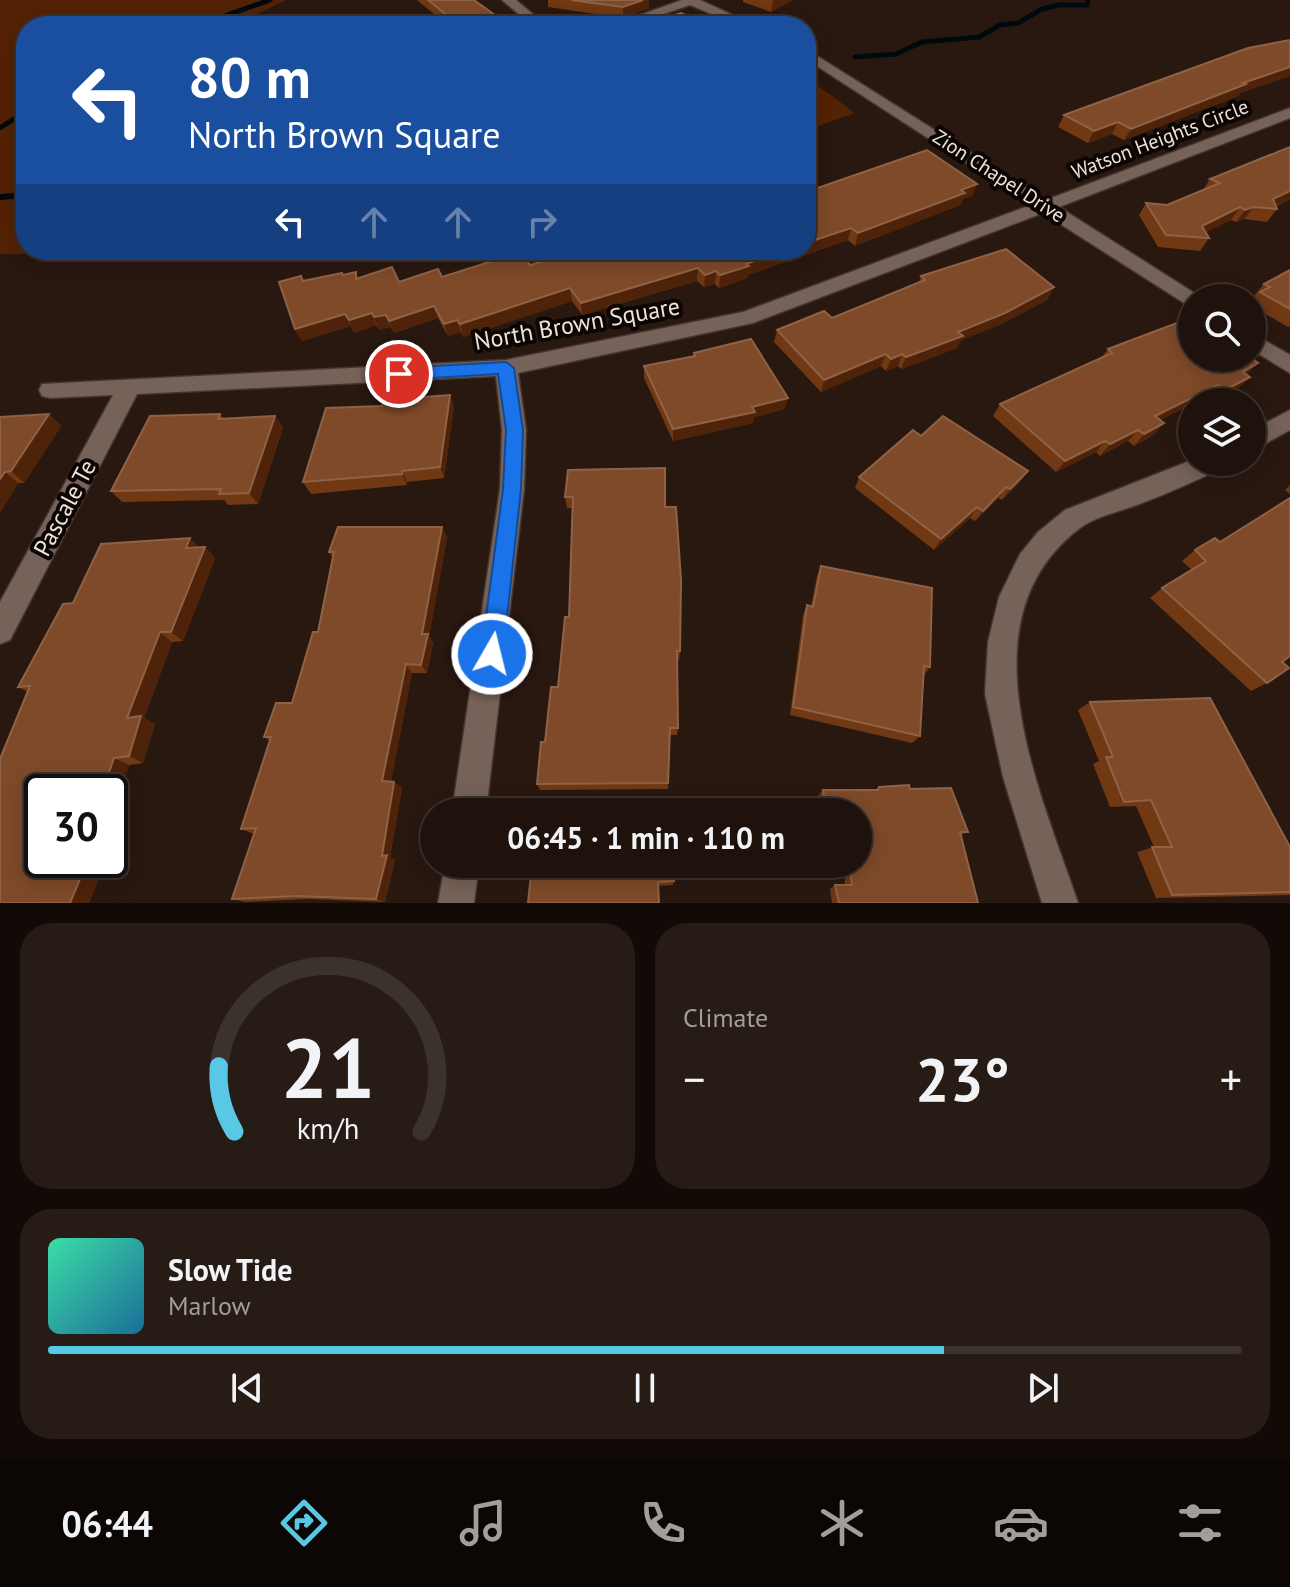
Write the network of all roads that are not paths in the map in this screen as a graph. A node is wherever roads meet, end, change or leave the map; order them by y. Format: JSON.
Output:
{"nodes":[{"id":1,"x":508,"y":0,"type":"edge"},
{"id":2,"x":692,"y":1,"type":"edge"},
{"id":3,"x":528,"y":16,"type":"edge"},
{"id":4,"x":646,"y":16,"type":"edge"},
{"id":5,"x":727,"y":16,"type":"edge"},
{"id":6,"x":816,"y":59,"type":"edge"},
{"id":7,"x":1290,"y":113,"type":"edge"},
{"id":8,"x":1045,"y":206,"type":"junction"},
{"id":9,"x":1178,"y":292,"type":"edge"},
{"id":10,"x":1266,"y":349,"type":"edge"},
{"id":11,"x":1290,"y":365,"type":"edge"},
{"id":12,"x":506,"y":368,"type":"junction"},
{"id":13,"x":129,"y":387,"type":"junction"},
{"id":14,"x":50,"y":390,"type":"dead end"},
{"id":15,"x":1290,"y":419,"type":"edge"},
{"id":16,"x":1266,"y":434,"type":"edge"},
{"id":17,"x":1181,"y":476,"type":"edge"},
{"id":18,"x":0,"y":630,"type":"edge"},
{"id":19,"x":471,"y":798,"type":"edge"},
{"id":20,"x":460,"y":878,"type":"edge"},
{"id":21,"x":456,"y":903,"type":"edge"},
{"id":22,"x":1060,"y":903,"type":"edge"}],
"edges":[{"from":1,"to":3,"type":"street"},
{"from":2,"to":4,"type":"street"},
{"from":2,"to":5,"type":"street"},
{"from":6,"to":8,"type":"street","name":"Zion Chapel Drive"},
{"from":7,"to":8,"type":"street","name":"Watson Heights Circle"},
{"from":8,"to":9,"type":"street","name":"Zion Chapel Drive"},
{"from":8,"to":12,"type":"street","name":"North Brown Square"},
{"from":10,"to":11,"type":"street"},
{"from":12,"to":13,"type":"street","name":"North Brown Square"},
{"from":12,"to":19,"type":"street"},
{"from":13,"to":14,"type":"street","name":"North Brown Square"},
{"from":13,"to":18,"type":"street","name":"Pascale Te"},
{"from":15,"to":16,"type":"street"},
{"from":17,"to":22,"type":"street"},
{"from":20,"to":21,"type":"street"}]}
